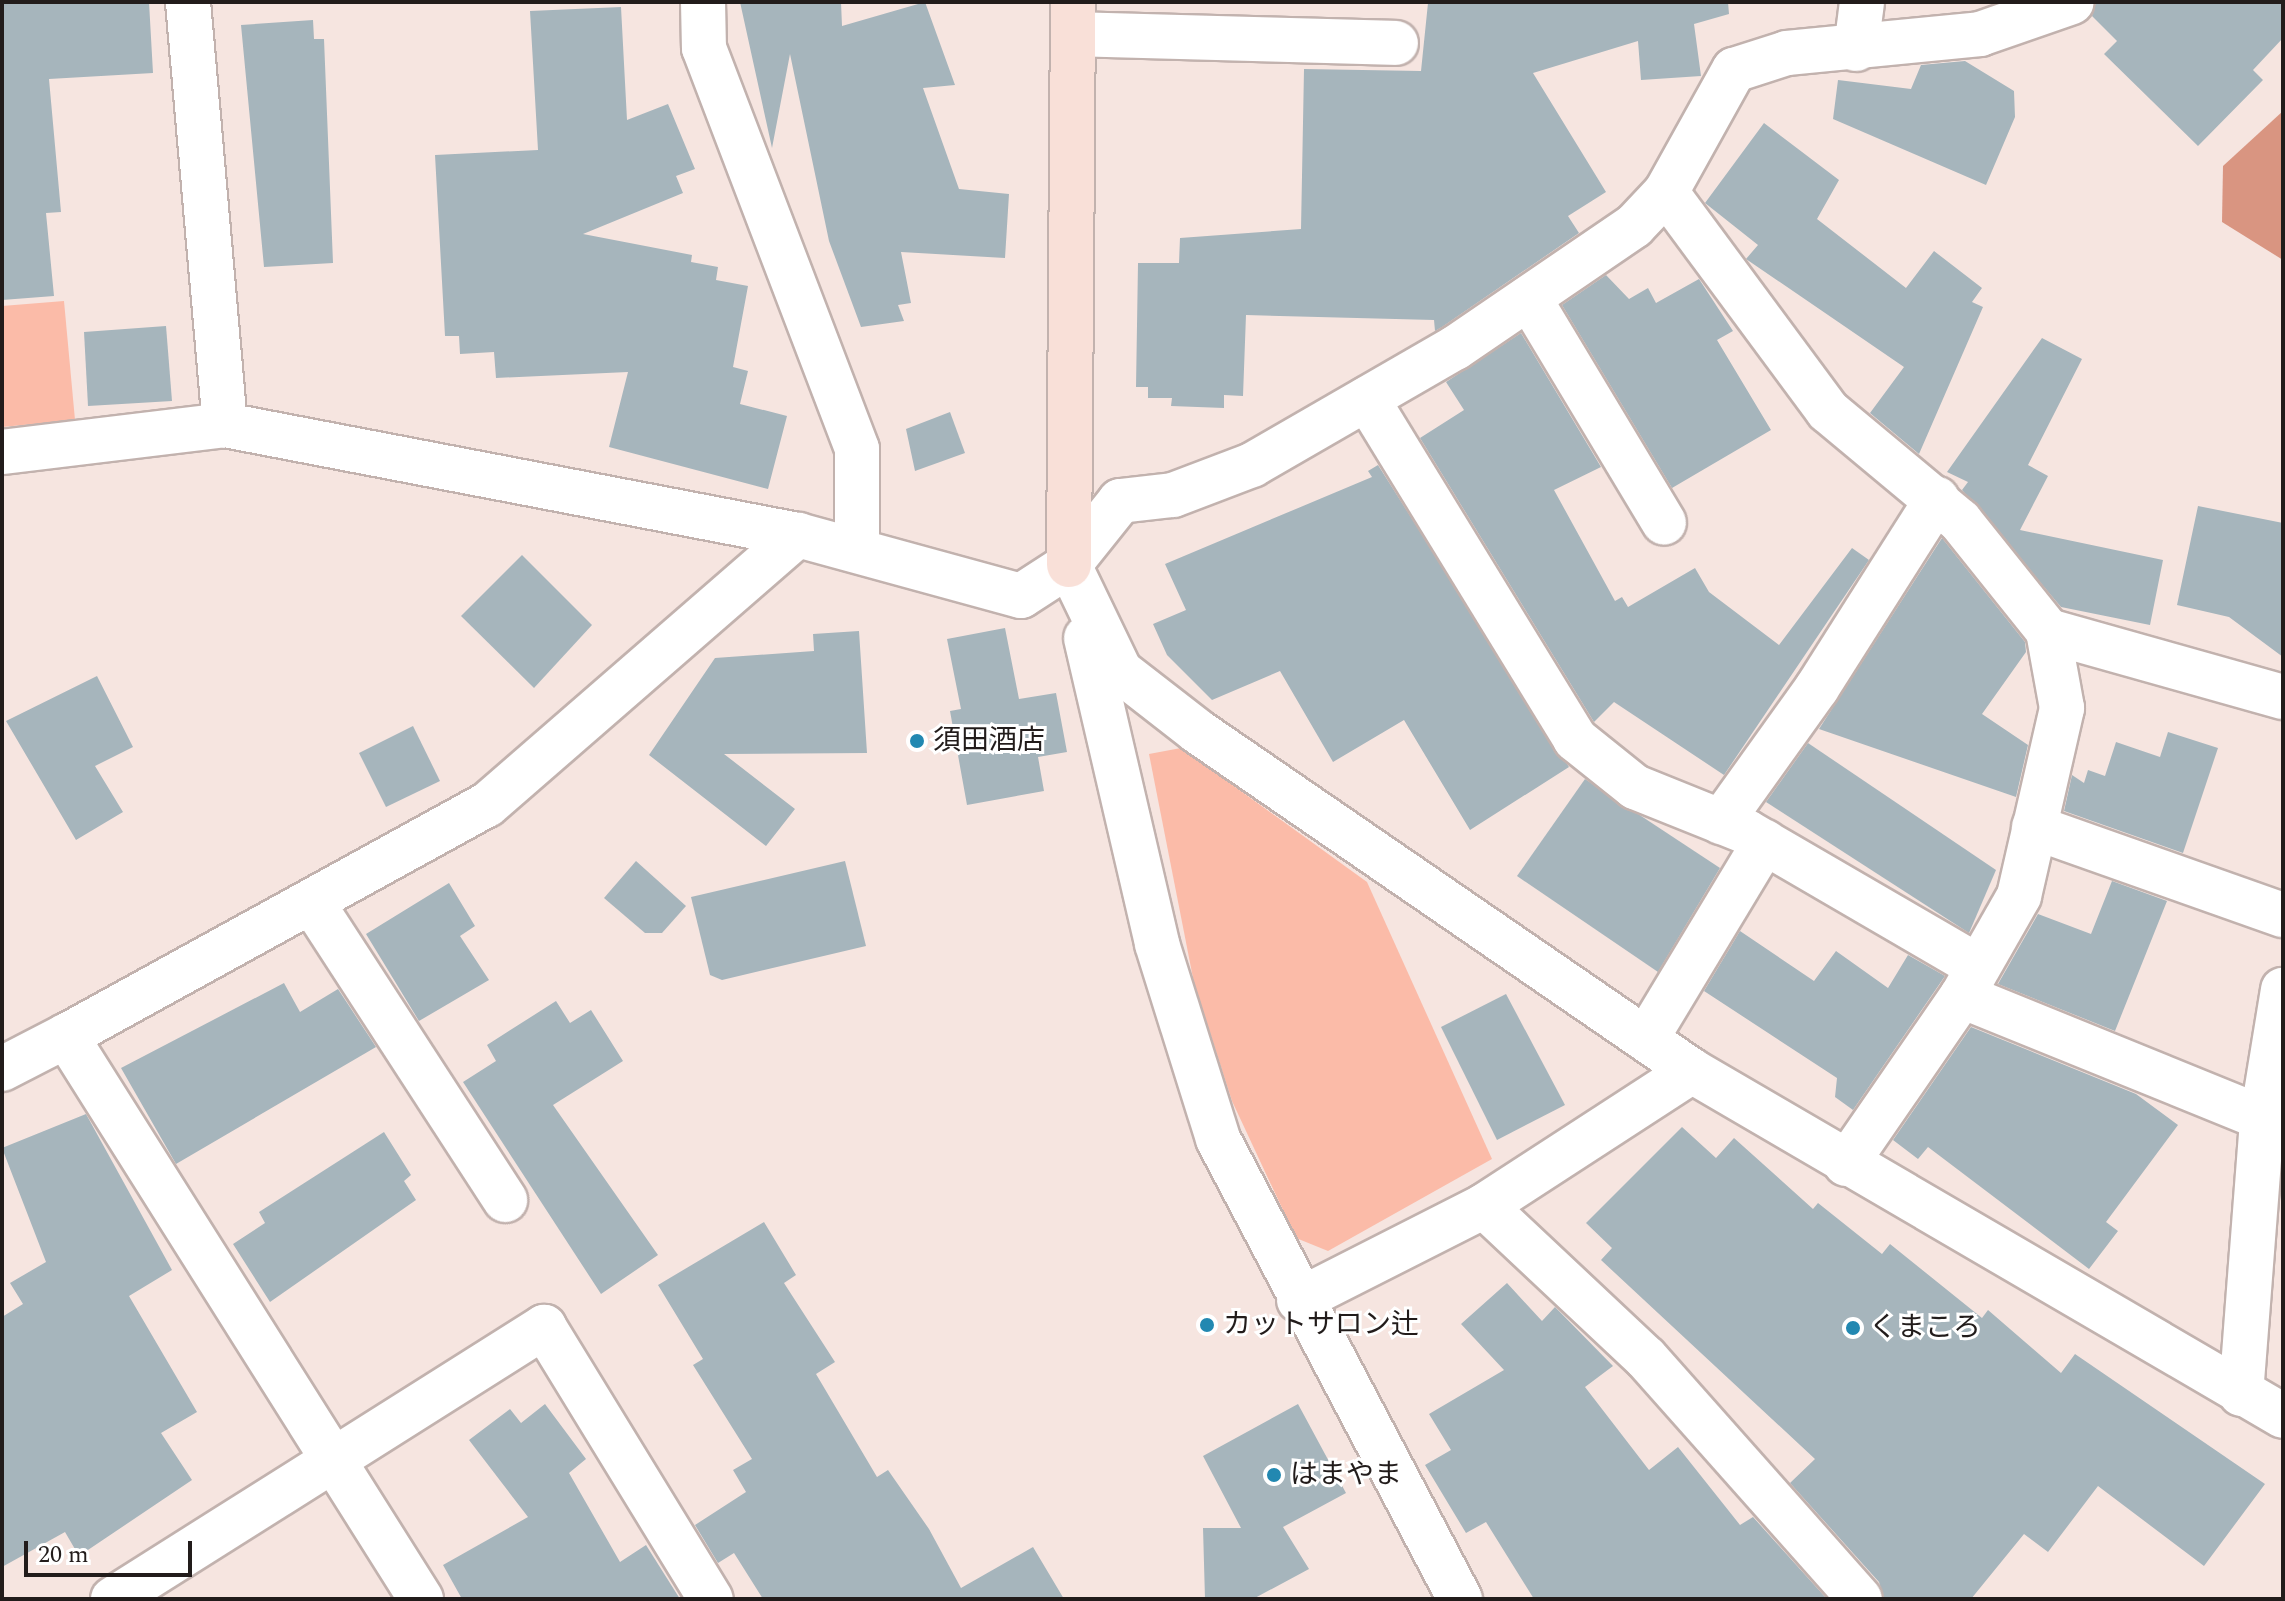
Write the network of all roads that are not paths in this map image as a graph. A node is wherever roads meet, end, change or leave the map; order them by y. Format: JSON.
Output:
{"nodes":[{"id":1,"x":188,"y":2,"type":"edge"},
{"id":2,"x":703,"y":2,"type":"edge"},
{"id":3,"x":1862,"y":2,"type":"edge"},
{"id":4,"x":2072,"y":2,"type":"edge"},
{"id":5,"x":1074,"y":18,"type":"edge"},
{"id":6,"x":1396,"y":43,"type":"dead end"},
{"id":7,"x":1856,"y":49,"type":"junction"},
{"id":8,"x":1666,"y":192,"type":"junction"},
{"id":9,"x":1529,"y":298,"type":"junction"},
{"id":10,"x":1367,"y":399,"type":"junction"},
{"id":11,"x":225,"y":425,"type":"junction"},
{"id":12,"x":2,"y":452,"type":"edge"},
{"id":13,"x":1937,"y":499,"type":"junction"},
{"id":14,"x":1664,"y":523,"type":"dead end"},
{"id":15,"x":798,"y":535,"type":"junction"},
{"id":16,"x":857,"y":550,"type":"junction"},
{"id":17,"x":1069,"y":565,"type":"junction"},
{"id":18,"x":2048,"y":631,"type":"junction"},
{"id":19,"x":2283,"y":697,"type":"edge"},
{"id":20,"x":1721,"y":822,"type":"junction"},
{"id":21,"x":2034,"y":827,"type":"junction"},
{"id":22,"x":1765,"y":842,"type":"junction"},
{"id":23,"x":313,"y":904,"type":"junction"},
{"id":24,"x":2283,"y":915,"type":"edge"},
{"id":25,"x":1970,"y":981,"type":"junction"},
{"id":26,"x":2283,"y":990,"type":"edge"},
{"id":27,"x":66,"y":1036,"type":"junction"},
{"id":28,"x":1646,"y":1039,"type":"junction"},
{"id":29,"x":2,"y":1069,"type":"edge"},
{"id":30,"x":1692,"y":1071,"type":"junction"},
{"id":31,"x":2262,"y":1118,"type":"junction"},
{"id":32,"x":1846,"y":1164,"type":"junction"},
{"id":33,"x":505,"y":1200,"type":"dead end"},
{"id":34,"x":1484,"y":1206,"type":"junction"},
{"id":35,"x":2267,"y":1252,"type":"edge"},
{"id":36,"x":1299,"y":1300,"type":"junction"},
{"id":37,"x":2241,"y":1394,"type":"junction"},
{"id":38,"x":2283,"y":1416,"type":"edge"},
{"id":39,"x":333,"y":1461,"type":"junction"},
{"id":40,"x":113,"y":1599,"type":"edge"},
{"id":41,"x":421,"y":1599,"type":"edge"},
{"id":42,"x":711,"y":1599,"type":"edge"},
{"id":43,"x":1460,"y":1599,"type":"edge"},
{"id":44,"x":1860,"y":1599,"type":"edge"}],
"edges":[{"from":1,"to":11,"type":"street"},
{"from":2,"to":16,"type":"street"},
{"from":3,"to":7,"type":"street"},
{"from":4,"to":7,"type":"street"},
{"from":5,"to":6,"type":"street"},
{"from":5,"to":17,"type":"street"},
{"from":7,"to":8,"type":"street"},
{"from":8,"to":9,"type":"street"},
{"from":8,"to":13,"type":"street"},
{"from":9,"to":10,"type":"street"},
{"from":9,"to":14,"type":"street"},
{"from":10,"to":17,"type":"street"},
{"from":10,"to":20,"type":"street"},
{"from":11,"to":12,"type":"street"},
{"from":11,"to":15,"type":"street"},
{"from":13,"to":18,"type":"street"},
{"from":13,"to":20,"type":"street"},
{"from":15,"to":16,"type":"street"},
{"from":15,"to":23,"type":"street"},
{"from":16,"to":17,"type":"street"},
{"from":17,"to":28,"type":"street"},
{"from":17,"to":36,"type":"street"},
{"from":18,"to":19,"type":"street"},
{"from":18,"to":21,"type":"street"},
{"from":20,"to":22,"type":"street"},
{"from":21,"to":24,"type":"street"},
{"from":21,"to":25,"type":"street"},
{"from":22,"to":25,"type":"street"},
{"from":22,"to":28,"type":"street"},
{"from":23,"to":27,"type":"street"},
{"from":23,"to":33,"type":"street"},
{"from":25,"to":31,"type":"street"},
{"from":25,"to":32,"type":"street"},
{"from":26,"to":31,"type":"street"},
{"from":27,"to":29,"type":"street"},
{"from":27,"to":39,"type":"street"},
{"from":28,"to":30,"type":"street"},
{"from":30,"to":32,"type":"street"},
{"from":30,"to":34,"type":"street"},
{"from":31,"to":35,"type":"street"},
{"from":32,"to":37,"type":"street"},
{"from":34,"to":36,"type":"street"},
{"from":34,"to":44,"type":"street"},
{"from":35,"to":37,"type":"street"},
{"from":36,"to":43,"type":"street"},
{"from":37,"to":38,"type":"street"},
{"from":39,"to":40,"type":"street"},
{"from":39,"to":41,"type":"street"},
{"from":39,"to":42,"type":"street"}]}
